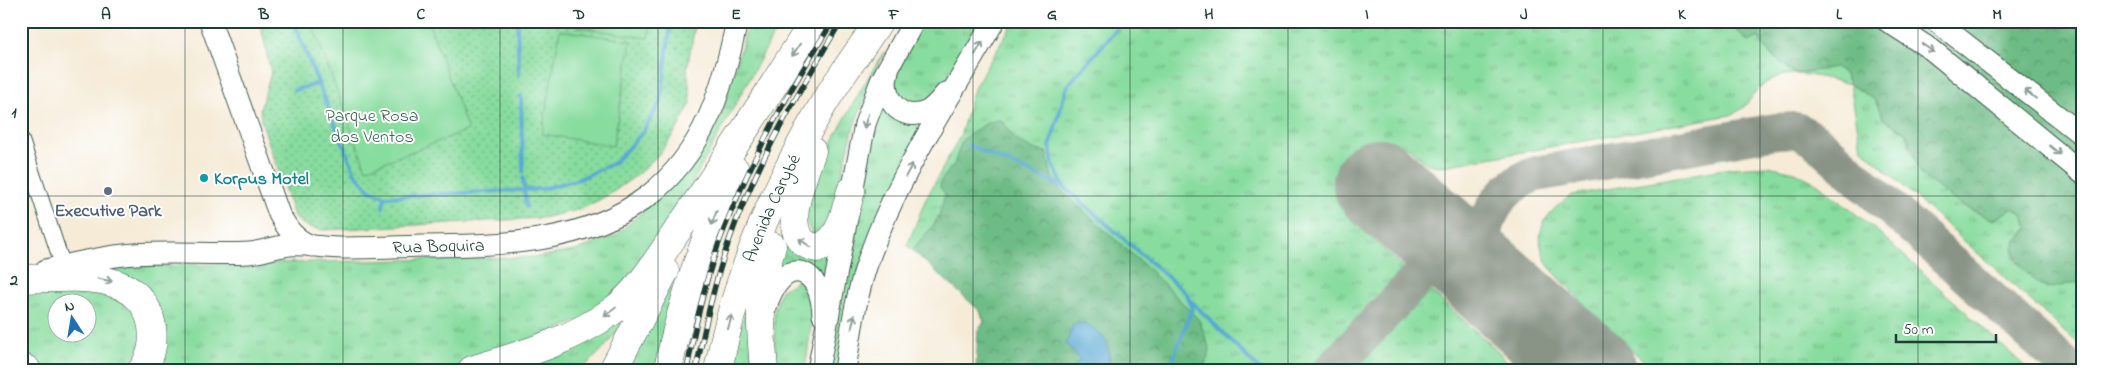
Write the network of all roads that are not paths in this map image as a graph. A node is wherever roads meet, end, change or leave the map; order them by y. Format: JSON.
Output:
{"nodes":[{"id":1,"x":210,"y":21,"type":"edge"},
{"id":2,"x":737,"y":21,"type":"edge"},
{"id":3,"x":814,"y":21,"type":"edge"},
{"id":4,"x":879,"y":21,"type":"edge"},
{"id":5,"x":914,"y":21,"type":"edge"},
{"id":6,"x":994,"y":21,"type":"edge"},
{"id":7,"x":1888,"y":21,"type":"edge"},
{"id":8,"x":1936,"y":21,"type":"edge"},
{"id":9,"x":855,"y":58,"type":"junction"},
{"id":10,"x":892,"y":60,"type":"junction"},
{"id":11,"x":964,"y":74,"type":"junction"},
{"id":12,"x":779,"y":78,"type":"junction"},
{"id":13,"x":2082,"y":135,"type":"edge"},
{"id":14,"x":21,"y":139,"type":"edge"},
{"id":15,"x":799,"y":148,"type":"junction"},
{"id":16,"x":2082,"y":173,"type":"edge"},
{"id":17,"x":851,"y":191,"type":"junction"},
{"id":18,"x":704,"y":192,"type":"junction"},
{"id":19,"x":279,"y":214,"type":"junction"},
{"id":20,"x":317,"y":247,"type":"junction"},
{"id":21,"x":265,"y":251,"type":"junction"},
{"id":22,"x":63,"y":266,"type":"junction"},
{"id":23,"x":21,"y":278,"type":"edge"},
{"id":24,"x":660,"y":280,"type":"junction"},
{"id":25,"x":824,"y":342,"type":"junction"},
{"id":26,"x":763,"y":361,"type":"edge"},
{"id":27,"x":21,"y":367,"type":"edge"},
{"id":28,"x":27,"y":370,"type":"edge"},
{"id":29,"x":142,"y":370,"type":"edge"},
{"id":30,"x":472,"y":370,"type":"edge"},
{"id":31,"x":593,"y":370,"type":"edge"},
{"id":32,"x":614,"y":370,"type":"edge"},
{"id":33,"x":668,"y":370,"type":"edge"},
{"id":34,"x":718,"y":370,"type":"edge"},
{"id":35,"x":818,"y":370,"type":"edge"},
{"id":36,"x":845,"y":370,"type":"edge"}],
"edges":[{"from":1,"to":19,"type":"main road"},
{"from":2,"to":20,"type":"main road","name":"Rua Boquira"},
{"from":3,"to":12,"type":"highway","one_way":true},
{"from":4,"to":9,"type":"highway"},
{"from":5,"to":10,"type":"main road"},
{"from":11,"to":6,"type":"main road","one_way":true},
{"from":7,"to":16,"type":"main road","one_way":true},
{"from":13,"to":8,"type":"main road","one_way":true},
{"from":9,"to":15,"type":"highway","name":"Avenida Carybé"},
{"from":17,"to":9,"type":"highway","one_way":true},
{"from":10,"to":11,"type":"main road"},
{"from":10,"to":17,"type":"main road","one_way":true},
{"from":36,"to":11,"type":"main road","one_way":true},
{"from":12,"to":18,"type":"highway"},
{"from":12,"to":33,"type":"highway","one_way":true},
{"from":14,"to":22,"type":"street"},
{"from":15,"to":26,"type":"highway"},
{"from":34,"to":15,"type":"highway","name":"Avenida Carybé","one_way":true},
{"from":17,"to":25,"type":"main road"},
{"from":18,"to":24,"type":"highway"},
{"from":18,"to":30,"type":"highway","one_way":true},
{"from":19,"to":20,"type":"main road"},
{"from":19,"to":21,"type":"main road"},
{"from":20,"to":21,"type":"main road","name":"Rua Boquira"},
{"from":21,"to":22,"type":"main road","name":"Rua Boquira"},
{"from":22,"to":23,"type":"main road","name":"Rua Boquira"},
{"from":23,"to":29,"type":"highway","one_way":true},
{"from":24,"to":31,"type":"highway"},
{"from":24,"to":32,"type":"highway"},
{"from":25,"to":26,"type":"main road"},
{"from":25,"to":35,"type":"main road"},
{"from":27,"to":28,"type":"highway"}]}
